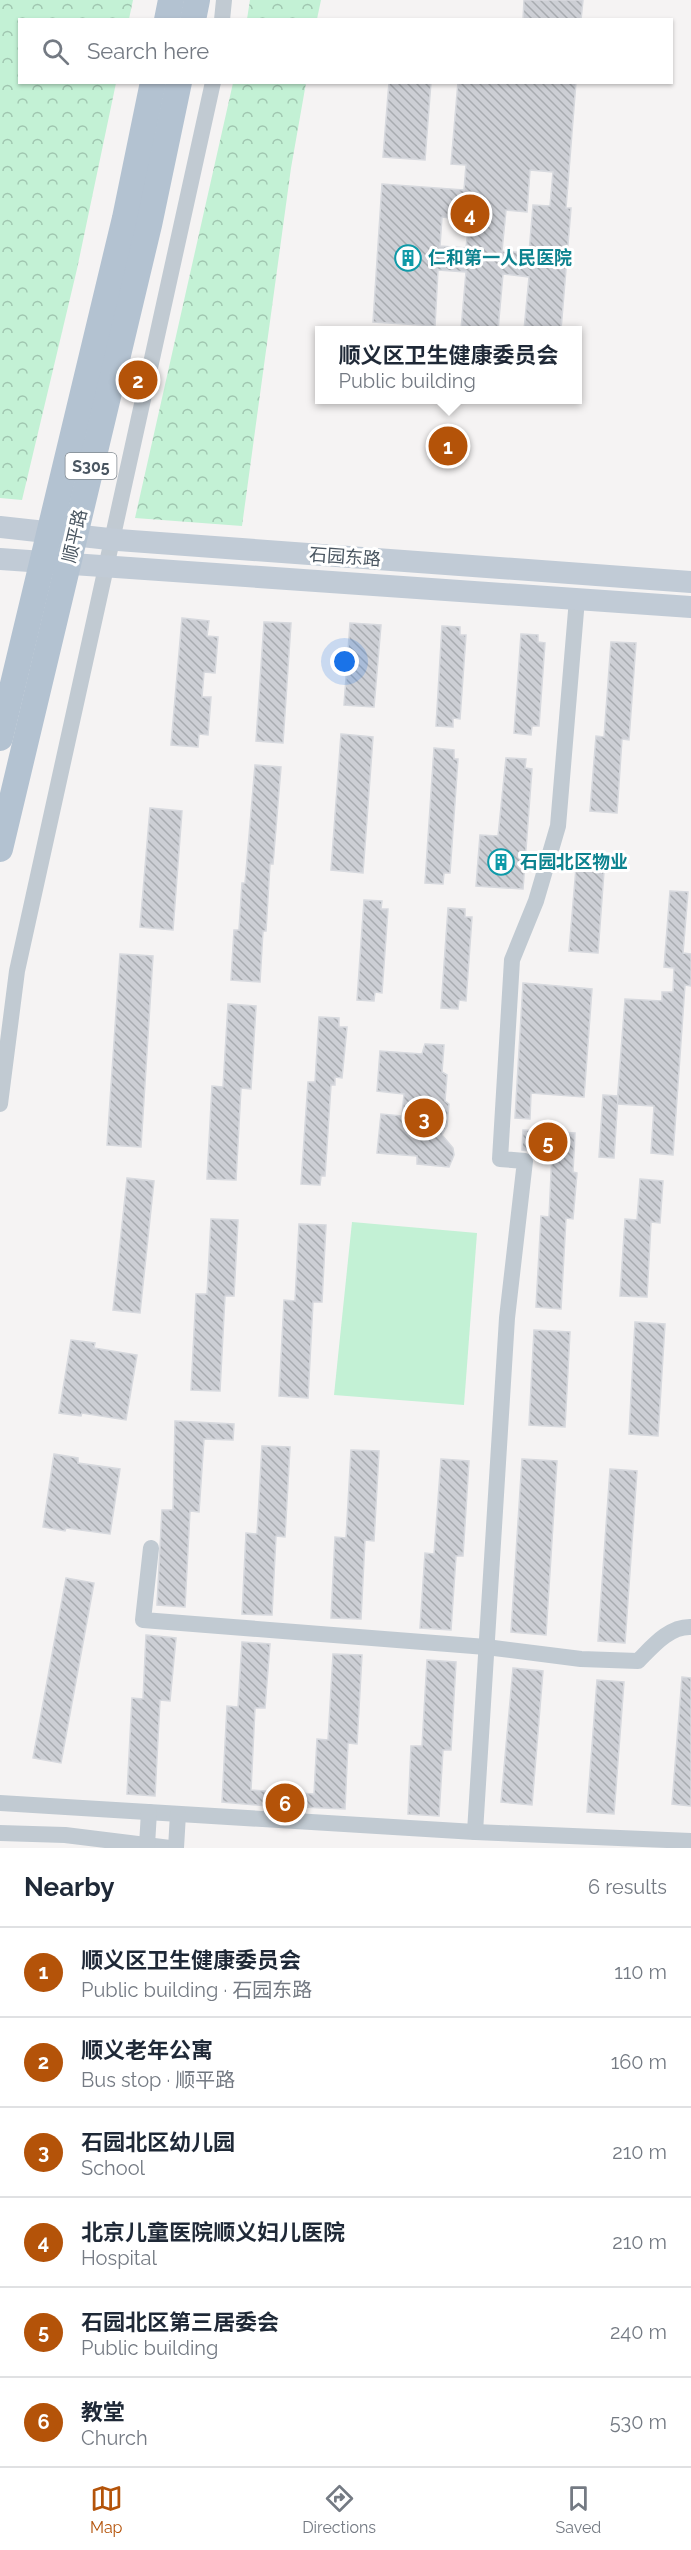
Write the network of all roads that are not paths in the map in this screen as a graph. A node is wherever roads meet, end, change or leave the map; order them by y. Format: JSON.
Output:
{"nodes":[{"id":1,"x":171,"y":0,"type":"edge"},
{"id":2,"x":197,"y":0,"type":"edge"},
{"id":3,"x":224,"y":0,"type":"edge"},
{"id":4,"x":167,"y":18,"type":"edge"},
{"id":5,"x":193,"y":18,"type":"edge"},
{"id":6,"x":222,"y":18,"type":"edge"},
{"id":7,"x":153,"y":84,"type":"edge"},
{"id":8,"x":179,"y":84,"type":"edge"},
{"id":9,"x":213,"y":84,"type":"edge"},
{"id":10,"x":0,"y":527,"type":"edge"},
{"id":11,"x":49,"y":532,"type":"junction"},
{"id":12,"x":75,"y":536,"type":"junction"},
{"id":13,"x":112,"y":539,"type":"junction"},
{"id":14,"x":0,"y":559,"type":"edge"},
{"id":15,"x":42,"y":563,"type":"junction"},
{"id":16,"x":68,"y":565,"type":"junction"},
{"id":17,"x":106,"y":567,"type":"junction"},
{"id":18,"x":691,"y":582,"type":"edge"},
{"id":19,"x":577,"y":598,"type":"junction"},
{"id":20,"x":691,"y":607,"type":"edge"},
{"id":21,"x":0,"y":738,"type":"edge"},
{"id":22,"x":0,"y":849,"type":"edge"},
{"id":23,"x":0,"y":1104,"type":"edge"},
{"id":24,"x":151,"y":1548,"type":"dead end"},
{"id":25,"x":691,"y":1627,"type":"edge"},
{"id":26,"x":486,"y":1647,"type":"junction"},
{"id":27,"x":0,"y":1803,"type":"edge"},
{"id":28,"x":149,"y":1812,"type":"junction"},
{"id":29,"x":178,"y":1814,"type":"junction"},
{"id":30,"x":475,"y":1832,"type":"junction"},
{"id":31,"x":0,"y":1833,"type":"edge"},
{"id":32,"x":691,"y":1841,"type":"edge"},
{"id":33,"x":147,"y":1845,"type":"junction"},
{"id":34,"x":170,"y":1848,"type":"edge"},
{"id":35,"x":176,"y":1848,"type":"edge"}],
"edges":[{"from":1,"to":4,"type":"main road"},
{"from":2,"to":5,"type":"main road"},
{"from":3,"to":6,"type":"street"},
{"from":7,"to":11,"type":"main road","name":"顺平路","number":"S305"},
{"from":8,"to":12,"type":"main road","name":"顺平路","number":"S305"},
{"from":9,"to":13,"type":"street"},
{"from":10,"to":11,"type":"main road","name":"石园东路"},
{"from":11,"to":12,"type":"main road","name":"石园东路"},
{"from":11,"to":15,"type":"main road","name":"顺平路","number":"S305"},
{"from":12,"to":13,"type":"main road","name":"石园东路"},
{"from":12,"to":16,"type":"main road","name":"顺平路","number":"S305"},
{"from":13,"to":17,"type":"street"},
{"from":13,"to":18,"type":"main road","name":"石园东路"},
{"from":14,"to":15,"type":"main road","name":"石园东路"},
{"from":15,"to":16,"type":"main road","name":"石园东路"},
{"from":15,"to":21,"type":"main road","name":"顺平路","number":"S305"},
{"from":16,"to":17,"type":"main road","name":"石园东路"},
{"from":16,"to":22,"type":"main road","name":"顺平路","number":"S305"},
{"from":17,"to":19,"type":"main road","name":"石园东路"},
{"from":17,"to":23,"type":"street"},
{"from":19,"to":20,"type":"main road","name":"石园东路"},
{"from":19,"to":26,"type":"street"},
{"from":24,"to":26,"type":"street"},
{"from":25,"to":26,"type":"street"},
{"from":26,"to":30,"type":"street"},
{"from":27,"to":28,"type":"street"},
{"from":28,"to":29,"type":"street"},
{"from":28,"to":33,"type":"street"},
{"from":29,"to":30,"type":"street"},
{"from":29,"to":35,"type":"street"},
{"from":30,"to":32,"type":"street"},
{"from":31,"to":33,"type":"street"},
{"from":33,"to":34,"type":"street"}]}
